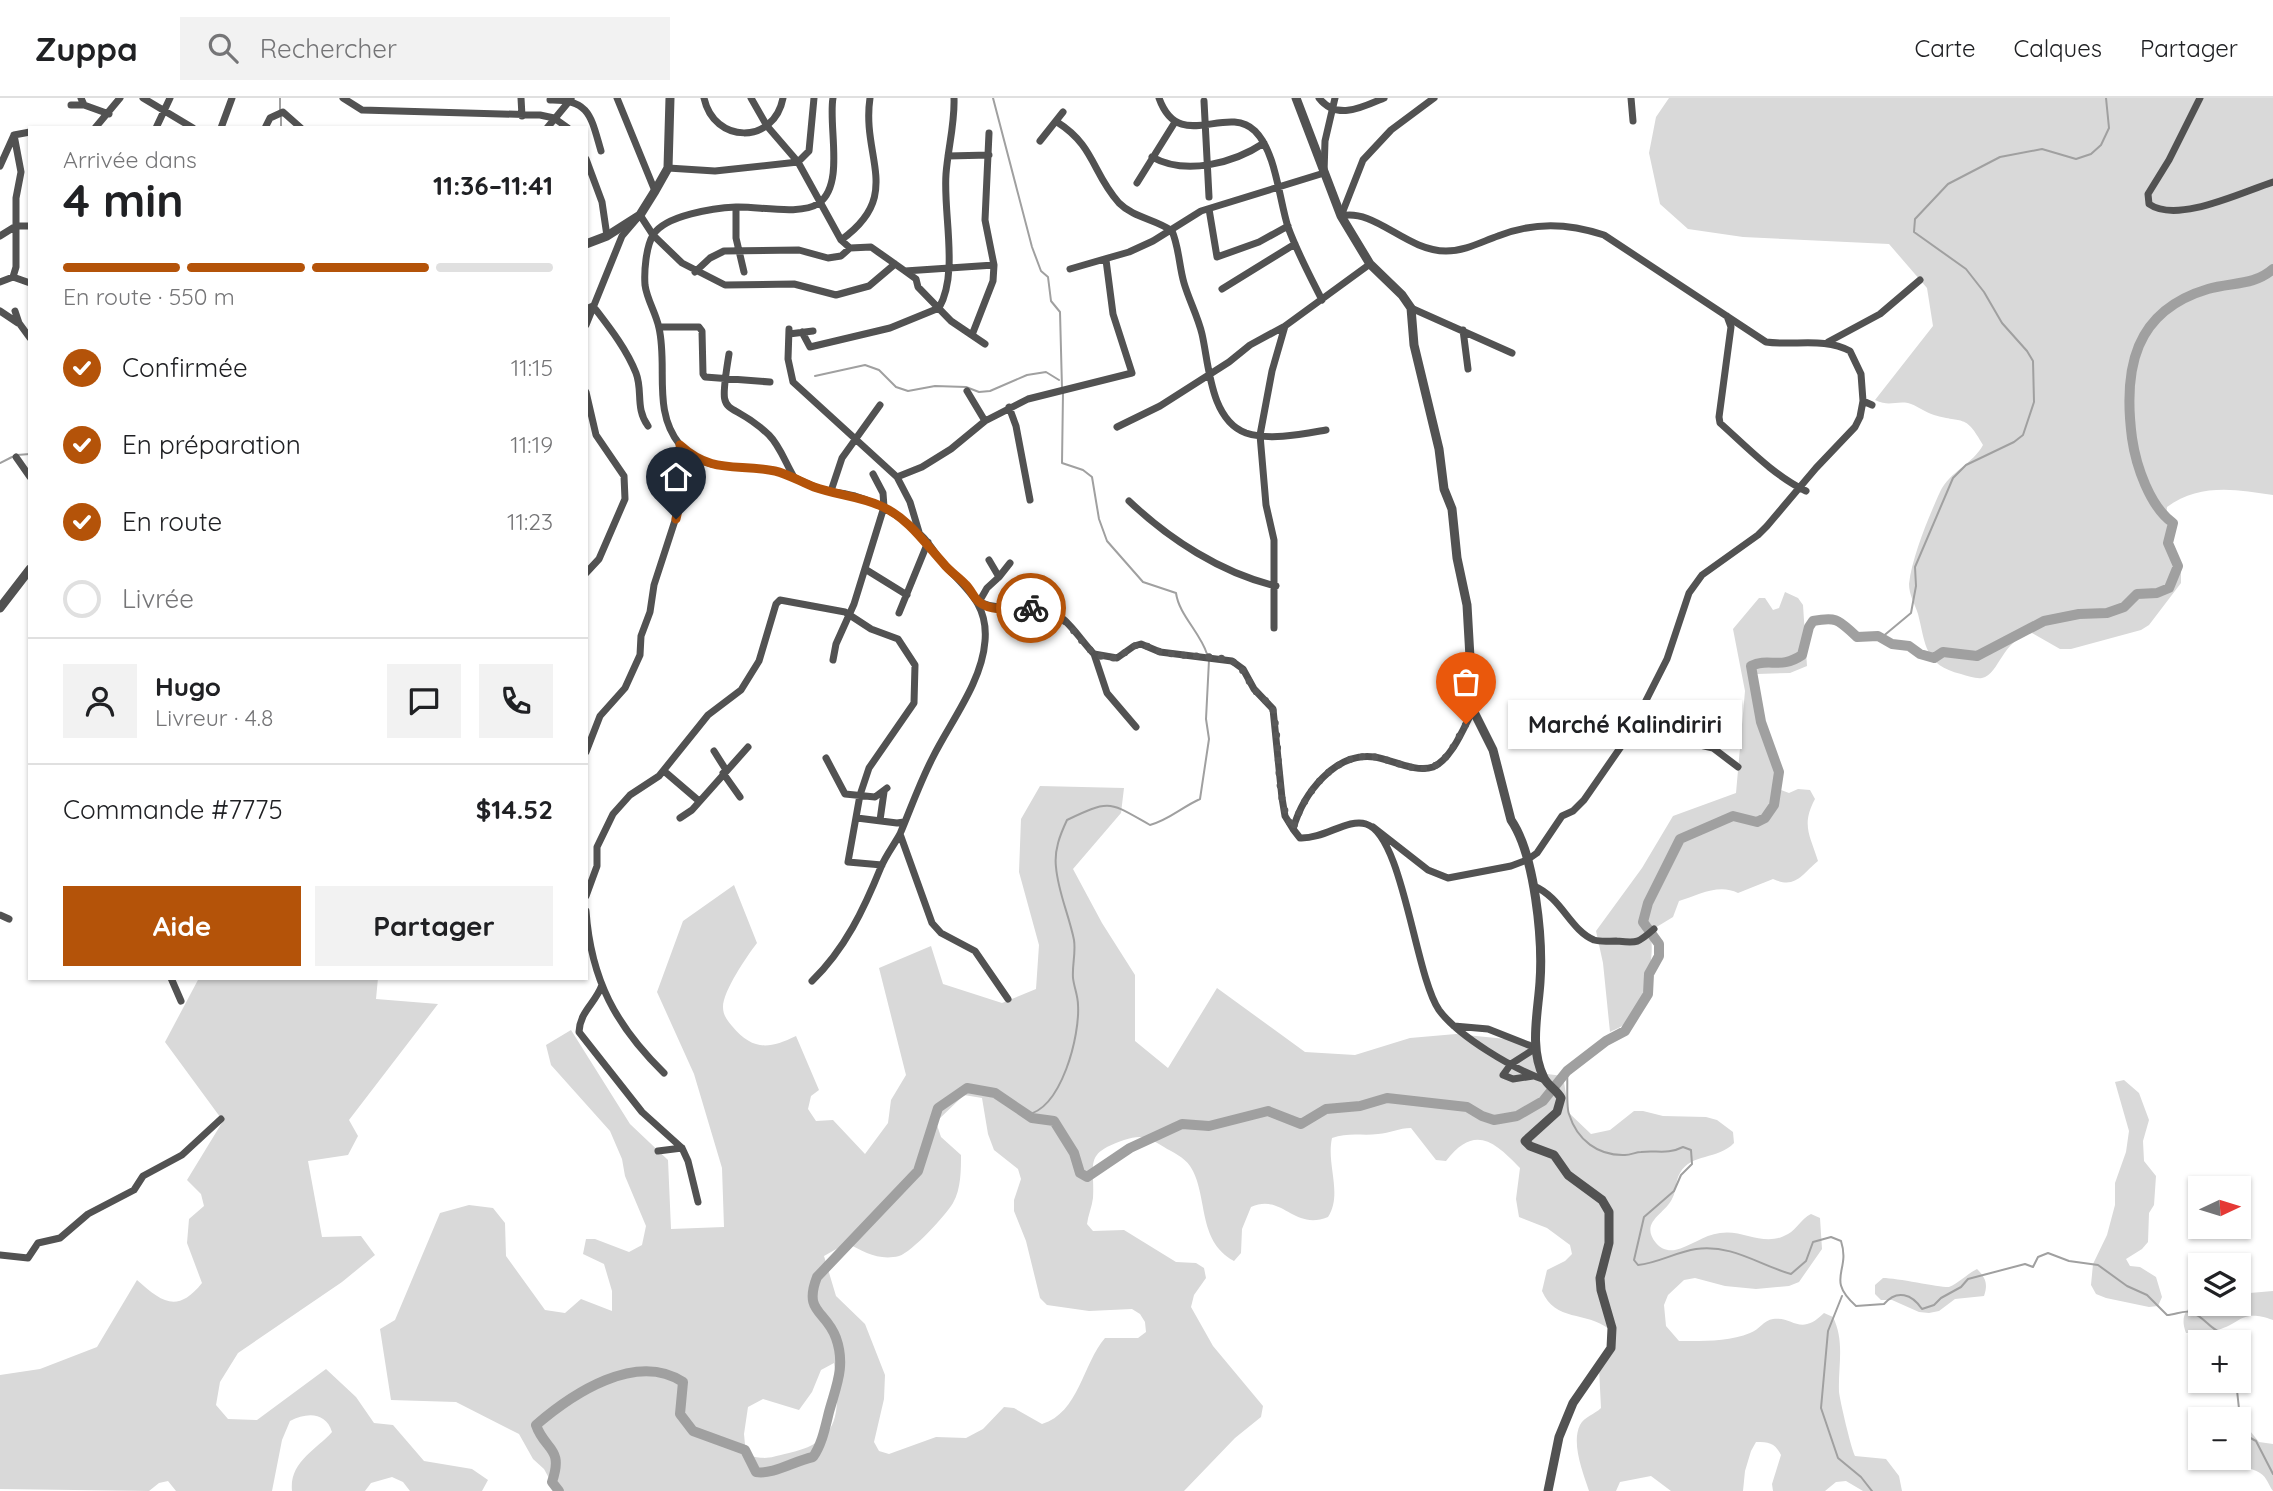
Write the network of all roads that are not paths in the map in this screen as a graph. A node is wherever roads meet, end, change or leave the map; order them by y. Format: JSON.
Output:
{"nodes":[{"id":1,"x":120,"y":98,"type":"edge"},
{"id":2,"x":143,"y":98,"type":"edge"},
{"id":3,"x":170,"y":98,"type":"edge"},
{"id":4,"x":232,"y":98,"type":"edge"},
{"id":5,"x":343,"y":98,"type":"edge"},
{"id":6,"x":521,"y":98,"type":"edge"},
{"id":7,"x":617,"y":98,"type":"edge"},
{"id":8,"x":670,"y":98,"type":"edge"},
{"id":9,"x":704,"y":98,"type":"edge"},
{"id":10,"x":751,"y":98,"type":"edge"},
{"id":11,"x":783,"y":98,"type":"edge"},
{"id":12,"x":814,"y":98,"type":"edge"},
{"id":13,"x":833,"y":98,"type":"edge"},
{"id":14,"x":870,"y":98,"type":"edge"},
{"id":15,"x":954,"y":98,"type":"edge"},
{"id":16,"x":1159,"y":98,"type":"edge"},
{"id":17,"x":1296,"y":98,"type":"edge"},
{"id":18,"x":1319,"y":98,"type":"edge"},
{"id":19,"x":1335,"y":98,"type":"edge"},
{"id":20,"x":1384,"y":98,"type":"edge"},
{"id":21,"x":1434,"y":98,"type":"edge"},
{"id":22,"x":1631,"y":98,"type":"edge"},
{"id":23,"x":2200,"y":98,"type":"edge"},
{"id":24,"x":571,"y":99,"type":"edge"},
{"id":25,"x":550,"y":100,"type":"dead end"},
{"id":26,"x":82,"y":101,"type":"edge"},
{"id":27,"x":1204,"y":101,"type":"dead end"},
{"id":28,"x":71,"y":105,"type":"dead end"},
{"id":29,"x":1332,"y":109,"type":"junction"},
{"id":30,"x":165,"y":110,"type":"junction"},
{"id":31,"x":1063,"y":112,"type":"dead end"},
{"id":32,"x":109,"y":114,"type":"junction"},
{"id":33,"x":522,"y":116,"type":"junction"},
{"id":34,"x":554,"y":117,"type":"junction"},
{"id":35,"x":1633,"y":121,"type":"dead end"},
{"id":36,"x":1057,"y":122,"type":"junction"},
{"id":37,"x":1175,"y":122,"type":"junction"},
{"id":38,"x":99,"y":126,"type":"edge"},
{"id":39,"x":157,"y":126,"type":"edge"},
{"id":40,"x":190,"y":126,"type":"edge"},
{"id":41,"x":222,"y":126,"type":"edge"},
{"id":42,"x":266,"y":126,"type":"edge"},
{"id":43,"x":298,"y":126,"type":"edge"},
{"id":44,"x":548,"y":126,"type":"edge"},
{"id":45,"x":565,"y":126,"type":"edge"},
{"id":46,"x":1204,"y":126,"type":"junction"},
{"id":47,"x":767,"y":127,"type":"junction"},
{"id":48,"x":28,"y":132,"type":"edge"},
{"id":49,"x":989,"y":133,"type":"dead end"},
{"id":50,"x":14,"y":135,"type":"junction"},
{"id":51,"x":1040,"y":141,"type":"dead end"},
{"id":52,"x":1264,"y":143,"type":"junction"},
{"id":53,"x":601,"y":151,"type":"dead end"},
{"id":54,"x":989,"y":155,"type":"junction"},
{"id":55,"x":948,"y":156,"type":"junction"},
{"id":56,"x":1152,"y":158,"type":"junction"},
{"id":57,"x":798,"y":162,"type":"junction"},
{"id":58,"x":588,"y":164,"type":"edge"},
{"id":59,"x":1206,"y":164,"type":"junction"},
{"id":60,"x":0,"y":166,"type":"edge"},
{"id":61,"x":668,"y":168,"type":"junction"},
{"id":62,"x":21,"y":172,"type":"junction"},
{"id":63,"x":1324,"y":173,"type":"junction"},
{"id":64,"x":28,"y":174,"type":"edge"},
{"id":65,"x":2273,"y":182,"type":"edge"},
{"id":66,"x":1137,"y":183,"type":"dead end"},
{"id":67,"x":1279,"y":186,"type":"junction"},
{"id":68,"x":656,"y":191,"type":"junction"},
{"id":69,"x":1209,"y":197,"type":"dead end"},
{"id":70,"x":819,"y":202,"type":"junction"},
{"id":71,"x":736,"y":207,"type":"junction"},
{"id":72,"x":1209,"y":209,"type":"junction"},
{"id":73,"x":640,"y":215,"type":"junction"},
{"id":74,"x":1341,"y":215,"type":"junction"},
{"id":75,"x":16,"y":226,"type":"junction"},
{"id":76,"x":28,"y":226,"type":"edge"},
{"id":77,"x":1288,"y":226,"type":"junction"},
{"id":78,"x":1171,"y":231,"type":"junction"},
{"id":79,"x":653,"y":235,"type":"junction"},
{"id":80,"x":0,"y":236,"type":"edge"},
{"id":81,"x":607,"y":236,"type":"junction"},
{"id":82,"x":842,"y":240,"type":"junction"},
{"id":83,"x":588,"y":243,"type":"edge"},
{"id":84,"x":1295,"y":244,"type":"junction"},
{"id":85,"x":850,"y":248,"type":"junction"},
{"id":86,"x":739,"y":250,"type":"junction"},
{"id":87,"x":1106,"y":260,"type":"junction"},
{"id":88,"x":895,"y":264,"type":"junction"},
{"id":89,"x":1370,"y":264,"type":"junction"},
{"id":90,"x":994,"y":265,"type":"junction"},
{"id":91,"x":948,"y":267,"type":"junction"},
{"id":92,"x":1070,"y":269,"type":"dead end"},
{"id":93,"x":905,"y":271,"type":"junction"},
{"id":94,"x":695,"y":272,"type":"junction"},
{"id":95,"x":744,"y":272,"type":"dead end"},
{"id":96,"x":13,"y":277,"type":"junction"},
{"id":97,"x":1920,"y":280,"type":"dead end"},
{"id":98,"x":0,"y":282,"type":"edge"},
{"id":99,"x":28,"y":282,"type":"edge"},
{"id":100,"x":1222,"y":289,"type":"dead end"},
{"id":101,"x":1322,"y":300,"type":"junction"},
{"id":102,"x":590,"y":307,"type":"edge"},
{"id":103,"x":939,"y":308,"type":"junction"},
{"id":104,"x":1410,"y":308,"type":"junction"},
{"id":105,"x":0,"y":311,"type":"edge"},
{"id":106,"x":15,"y":311,"type":"dead end"},
{"id":107,"x":1727,"y":316,"type":"junction"},
{"id":108,"x":19,"y":323,"type":"junction"},
{"id":109,"x":1285,"y":326,"type":"junction"},
{"id":110,"x":659,"y":327,"type":"junction"},
{"id":111,"x":1463,"y":330,"type":"junction"},
{"id":112,"x":813,"y":331,"type":"dead end"},
{"id":113,"x":802,"y":332,"type":"junction"},
{"id":114,"x":28,"y":335,"type":"edge"},
{"id":115,"x":972,"y":335,"type":"junction"},
{"id":116,"x":1828,"y":342,"type":"junction"},
{"id":117,"x":985,"y":344,"type":"dead end"},
{"id":118,"x":1512,"y":353,"type":"dead end"},
{"id":119,"x":729,"y":354,"type":"dead end"},
{"id":120,"x":1468,"y":369,"type":"dead end"},
{"id":121,"x":1209,"y":374,"type":"junction"},
{"id":122,"x":723,"y":380,"type":"junction"},
{"id":123,"x":770,"y":382,"type":"dead end"},
{"id":124,"x":967,"y":391,"type":"dead end"},
{"id":125,"x":588,"y":401,"type":"edge"},
{"id":126,"x":1863,"y":401,"type":"junction"},
{"id":127,"x":880,"y":405,"type":"dead end"},
{"id":128,"x":1872,"y":405,"type":"dead end"},
{"id":129,"x":1009,"y":407,"type":"junction"},
{"id":130,"x":985,"y":421,"type":"junction"},
{"id":131,"x":648,"y":426,"type":"dead end"},
{"id":132,"x":1117,"y":427,"type":"dead end"},
{"id":133,"x":1326,"y":430,"type":"dead end"},
{"id":134,"x":1260,"y":435,"type":"junction"},
{"id":135,"x":855,"y":438,"type":"junction"},
{"id":136,"x":680,"y":445,"type":"junction"},
{"id":137,"x":16,"y":457,"type":"dead end"},
{"id":138,"x":28,"y":474,"type":"edge"},
{"id":139,"x":873,"y":474,"type":"dead end"},
{"id":140,"x":897,"y":477,"type":"junction"},
{"id":141,"x":794,"y":478,"type":"junction"},
{"id":142,"x":1803,"y":490,"type":"junction"},
{"id":143,"x":831,"y":491,"type":"junction"},
{"id":144,"x":1030,"y":500,"type":"dead end"},
{"id":145,"x":1129,"y":501,"type":"dead end"},
{"id":146,"x":884,"y":507,"type":"junction"},
{"id":147,"x":920,"y":534,"type":"junction"},
{"id":148,"x":928,"y":542,"type":"junction"},
{"id":149,"x":989,"y":560,"type":"dead end"},
{"id":150,"x":1010,"y":563,"type":"dead end"},
{"id":151,"x":865,"y":569,"type":"junction"},
{"id":152,"x":588,"y":571,"type":"edge"},
{"id":153,"x":28,"y":572,"type":"edge"},
{"id":154,"x":999,"y":577,"type":"junction"},
{"id":155,"x":1276,"y":586,"type":"junction"},
{"id":156,"x":907,"y":595,"type":"junction"},
{"id":157,"x":979,"y":602,"type":"junction"},
{"id":158,"x":0,"y":608,"type":"edge"},
{"id":159,"x":899,"y":613,"type":"dead end"},
{"id":160,"x":849,"y":614,"type":"junction"},
{"id":161,"x":1275,"y":628,"type":"dead end"},
{"id":162,"x":1094,"y":654,"type":"junction"},
{"id":163,"x":833,"y":660,"type":"dead end"},
{"id":164,"x":1473,"y":710,"type":"junction"},
{"id":165,"x":1136,"y":727,"type":"dead end"},
{"id":166,"x":1628,"y":738,"type":"junction"},
{"id":167,"x":588,"y":747,"type":"edge"},
{"id":168,"x":748,"y":747,"type":"dead end"},
{"id":169,"x":714,"y":751,"type":"dead end"},
{"id":170,"x":826,"y":758,"type":"dead end"},
{"id":171,"x":1738,"y":767,"type":"dead end"},
{"id":172,"x":664,"y":771,"type":"junction"},
{"id":173,"x":725,"y":771,"type":"junction"},
{"id":174,"x":860,"y":795,"type":"junction"},
{"id":175,"x":740,"y":797,"type":"dead end"},
{"id":176,"x":699,"y":801,"type":"junction"},
{"id":177,"x":680,"y":818,"type":"dead end"},
{"id":178,"x":857,"y":818,"type":"junction"},
{"id":179,"x":880,"y":820,"type":"junction"},
{"id":180,"x":904,"y":822,"type":"junction"},
{"id":181,"x":1373,"y":827,"type":"junction"},
{"id":182,"x":1293,"y":829,"type":"junction"},
{"id":183,"x":900,"y":834,"type":"junction"},
{"id":184,"x":1527,"y":860,"type":"junction"},
{"id":185,"x":882,"y":865,"type":"junction"},
{"id":186,"x":1534,"y":886,"type":"junction"},
{"id":187,"x":588,"y":891,"type":"edge"},
{"id":188,"x":0,"y":915,"type":"edge"},
{"id":189,"x":9,"y":919,"type":"dead end"},
{"id":190,"x":588,"y":924,"type":"edge"},
{"id":191,"x":1654,"y":929,"type":"dead end"},
{"id":192,"x":173,"y":980,"type":"edge"},
{"id":193,"x":812,"y":981,"type":"dead end"},
{"id":194,"x":602,"y":985,"type":"junction"},
{"id":195,"x":1008,"y":999,"type":"dead end"},
{"id":196,"x":181,"y":1001,"type":"dead end"},
{"id":197,"x":1451,"y":1026,"type":"junction"},
{"id":198,"x":1536,"y":1048,"type":"junction"},
{"id":199,"x":1511,"y":1063,"type":"junction"},
{"id":200,"x":664,"y":1073,"type":"dead end"},
{"id":201,"x":1534,"y":1076,"type":"junction"},
{"id":202,"x":1548,"y":1083,"type":"junction"},
{"id":203,"x":221,"y":1119,"type":"dead end"},
{"id":204,"x":682,"y":1148,"type":"junction"},
{"id":205,"x":658,"y":1152,"type":"dead end"},
{"id":206,"x":698,"y":1202,"type":"dead end"},
{"id":207,"x":0,"y":1255,"type":"edge"},
{"id":208,"x":1548,"y":1491,"type":"edge"}],
"edges":[{"from":1,"to":32,"type":"street"},
{"from":2,"to":30,"type":"street"},
{"from":3,"to":30,"type":"street"},
{"from":4,"to":41,"type":"street"},
{"from":5,"to":33,"type":"street"},
{"from":6,"to":33,"type":"street"},
{"from":7,"to":68,"type":"street"},
{"from":8,"to":61,"type":"street"},
{"from":9,"to":47,"type":"street"},
{"from":10,"to":47,"type":"street"},
{"from":11,"to":47,"type":"street"},
{"from":12,"to":57,"type":"street"},
{"from":13,"to":70,"type":"street"},
{"from":14,"to":82,"type":"street"},
{"from":15,"to":55,"type":"street"},
{"from":16,"to":37,"type":"street"},
{"from":17,"to":63,"type":"street"},
{"from":18,"to":29,"type":"street"},
{"from":19,"to":29,"type":"street"},
{"from":20,"to":29,"type":"street"},
{"from":21,"to":74,"type":"street"},
{"from":22,"to":35,"type":"street"},
{"from":23,"to":65,"type":"street"},
{"from":24,"to":25,"type":"street"},
{"from":24,"to":34,"type":"street"},
{"from":24,"to":53,"type":"street"},
{"from":26,"to":28,"type":"street"},
{"from":26,"to":32,"type":"street"},
{"from":27,"to":46,"type":"street"},
{"from":29,"to":63,"type":"street"},
{"from":30,"to":39,"type":"street"},
{"from":30,"to":40,"type":"street"},
{"from":31,"to":36,"type":"street"},
{"from":32,"to":38,"type":"street"},
{"from":33,"to":34,"type":"street"},
{"from":34,"to":44,"type":"street"},
{"from":34,"to":45,"type":"street"},
{"from":36,"to":51,"type":"street"},
{"from":36,"to":78,"type":"street"},
{"from":37,"to":46,"type":"street"},
{"from":37,"to":56,"type":"street"},
{"from":42,"to":43,"type":"street"},
{"from":46,"to":52,"type":"street"},
{"from":46,"to":59,"type":"street"},
{"from":47,"to":57,"type":"street"},
{"from":48,"to":50,"type":"street"},
{"from":49,"to":54,"type":"street"},
{"from":50,"to":60,"type":"street"},
{"from":50,"to":62,"type":"street"},
{"from":52,"to":59,"type":"street"},
{"from":52,"to":67,"type":"street"},
{"from":54,"to":55,"type":"street"},
{"from":54,"to":90,"type":"street"},
{"from":55,"to":91,"type":"street"},
{"from":56,"to":59,"type":"street"},
{"from":56,"to":66,"type":"street"},
{"from":57,"to":61,"type":"street"},
{"from":57,"to":70,"type":"street"},
{"from":58,"to":81,"type":"street"},
{"from":59,"to":69,"type":"street"},
{"from":61,"to":68,"type":"street"},
{"from":62,"to":64,"type":"street"},
{"from":62,"to":75,"type":"street"},
{"from":63,"to":67,"type":"street"},
{"from":63,"to":74,"type":"street"},
{"from":67,"to":72,"type":"street"},
{"from":67,"to":77,"type":"street"},
{"from":68,"to":73,"type":"street"},
{"from":70,"to":71,"type":"street"},
{"from":70,"to":82,"type":"street"},
{"from":71,"to":79,"type":"street"},
{"from":71,"to":86,"type":"street"},
{"from":72,"to":77,"type":"street"},
{"from":72,"to":78,"type":"street"},
{"from":73,"to":79,"type":"street"},
{"from":73,"to":81,"type":"street"},
{"from":73,"to":102,"type":"street"},
{"from":74,"to":89,"type":"street"},
{"from":74,"to":107,"type":"street"},
{"from":75,"to":76,"type":"street"},
{"from":75,"to":80,"type":"street"},
{"from":75,"to":96,"type":"street"},
{"from":77,"to":84,"type":"street"},
{"from":78,"to":87,"type":"street"},
{"from":78,"to":121,"type":"street"},
{"from":79,"to":94,"type":"street"},
{"from":79,"to":110,"type":"street"},
{"from":81,"to":83,"type":"street"},
{"from":82,"to":85,"type":"street"},
{"from":84,"to":100,"type":"street"},
{"from":84,"to":101,"type":"street"},
{"from":85,"to":86,"type":"street"},
{"from":85,"to":88,"type":"street"},
{"from":86,"to":94,"type":"street"},
{"from":86,"to":95,"type":"street"},
{"from":87,"to":92,"type":"street"},
{"from":87,"to":129,"type":"street"},
{"from":88,"to":93,"type":"street"},
{"from":88,"to":94,"type":"street"},
{"from":89,"to":101,"type":"street"},
{"from":89,"to":104,"type":"street"},
{"from":90,"to":91,"type":"street"},
{"from":90,"to":115,"type":"street"},
{"from":91,"to":93,"type":"street"},
{"from":91,"to":103,"type":"street"},
{"from":93,"to":103,"type":"street"},
{"from":96,"to":98,"type":"street"},
{"from":96,"to":99,"type":"street"},
{"from":97,"to":116,"type":"street"},
{"from":101,"to":109,"type":"street"},
{"from":102,"to":131,"type":"street"},
{"from":103,"to":113,"type":"street"},
{"from":103,"to":115,"type":"street"},
{"from":104,"to":111,"type":"street"},
{"from":104,"to":164,"type":"street"},
{"from":105,"to":108,"type":"street"},
{"from":106,"to":108,"type":"street"},
{"from":107,"to":116,"type":"street"},
{"from":107,"to":142,"type":"street"},
{"from":108,"to":114,"type":"street"},
{"from":109,"to":121,"type":"street"},
{"from":109,"to":134,"type":"street"},
{"from":110,"to":122,"type":"street"},
{"from":110,"to":136,"type":"street"},
{"from":111,"to":118,"type":"street"},
{"from":111,"to":120,"type":"street"},
{"from":112,"to":113,"type":"street"},
{"from":113,"to":135,"type":"street"},
{"from":115,"to":117,"type":"street"},
{"from":116,"to":126,"type":"street"},
{"from":119,"to":122,"type":"street"},
{"from":121,"to":132,"type":"street"},
{"from":121,"to":134,"type":"street"},
{"from":122,"to":123,"type":"street"},
{"from":122,"to":141,"type":"street"},
{"from":124,"to":130,"type":"street"},
{"from":125,"to":152,"type":"street"},
{"from":126,"to":128,"type":"street"},
{"from":126,"to":142,"type":"street"},
{"from":127,"to":135,"type":"street"},
{"from":129,"to":130,"type":"street"},
{"from":129,"to":144,"type":"street"},
{"from":130,"to":140,"type":"street"},
{"from":133,"to":134,"type":"street"},
{"from":134,"to":155,"type":"street"},
{"from":135,"to":140,"type":"street"},
{"from":135,"to":143,"type":"street"},
{"from":136,"to":141,"type":"street"},
{"from":136,"to":167,"type":"street"},
{"from":137,"to":138,"type":"street"},
{"from":139,"to":146,"type":"street"},
{"from":140,"to":147,"type":"street"},
{"from":141,"to":143,"type":"street"},
{"from":142,"to":166,"type":"street"},
{"from":143,"to":146,"type":"street"},
{"from":145,"to":155,"type":"street"},
{"from":146,"to":147,"type":"street"},
{"from":146,"to":151,"type":"street"},
{"from":147,"to":148,"type":"street"},
{"from":148,"to":156,"type":"street"},
{"from":148,"to":157,"type":"street"},
{"from":149,"to":154,"type":"street"},
{"from":150,"to":154,"type":"street"},
{"from":151,"to":156,"type":"street"},
{"from":151,"to":160,"type":"street"},
{"from":153,"to":158,"type":"street"},
{"from":154,"to":157,"type":"street"},
{"from":155,"to":161,"type":"street"},
{"from":156,"to":159,"type":"street"},
{"from":157,"to":162,"type":"street"},
{"from":157,"to":180,"type":"street"},
{"from":160,"to":163,"type":"street"},
{"from":160,"to":172,"type":"street"},
{"from":160,"to":174,"type":"street"},
{"from":162,"to":165,"type":"street"},
{"from":162,"to":182,"type":"street"},
{"from":164,"to":182,"type":"street"},
{"from":164,"to":184,"type":"street"},
{"from":166,"to":171,"type":"street"},
{"from":166,"to":184,"type":"street"},
{"from":168,"to":173,"type":"street"},
{"from":169,"to":173,"type":"street"},
{"from":170,"to":174,"type":"street"},
{"from":172,"to":176,"type":"street"},
{"from":172,"to":187,"type":"street"},
{"from":173,"to":175,"type":"street"},
{"from":173,"to":176,"type":"street"},
{"from":174,"to":178,"type":"street"},
{"from":174,"to":179,"type":"street"},
{"from":176,"to":177,"type":"street"},
{"from":178,"to":179,"type":"street"},
{"from":178,"to":185,"type":"street"},
{"from":179,"to":180,"type":"street"},
{"from":180,"to":183,"type":"street"},
{"from":181,"to":182,"type":"street"},
{"from":181,"to":184,"type":"street"},
{"from":181,"to":197,"type":"street"},
{"from":183,"to":185,"type":"street"},
{"from":183,"to":195,"type":"street"},
{"from":184,"to":186,"type":"street"},
{"from":185,"to":193,"type":"street"},
{"from":186,"to":191,"type":"street"},
{"from":186,"to":198,"type":"street"},
{"from":188,"to":189,"type":"street"},
{"from":190,"to":194,"type":"street"},
{"from":192,"to":196,"type":"street"},
{"from":194,"to":200,"type":"street"},
{"from":194,"to":204,"type":"street"},
{"from":197,"to":198,"type":"street"},
{"from":197,"to":199,"type":"street"},
{"from":198,"to":199,"type":"street"},
{"from":198,"to":202,"type":"street"},
{"from":199,"to":201,"type":"street"},
{"from":199,"to":201,"type":"street"},
{"from":201,"to":202,"type":"street"},
{"from":202,"to":208,"type":"street"},
{"from":203,"to":207,"type":"street"},
{"from":204,"to":205,"type":"street"},
{"from":204,"to":206,"type":"street"}]}
